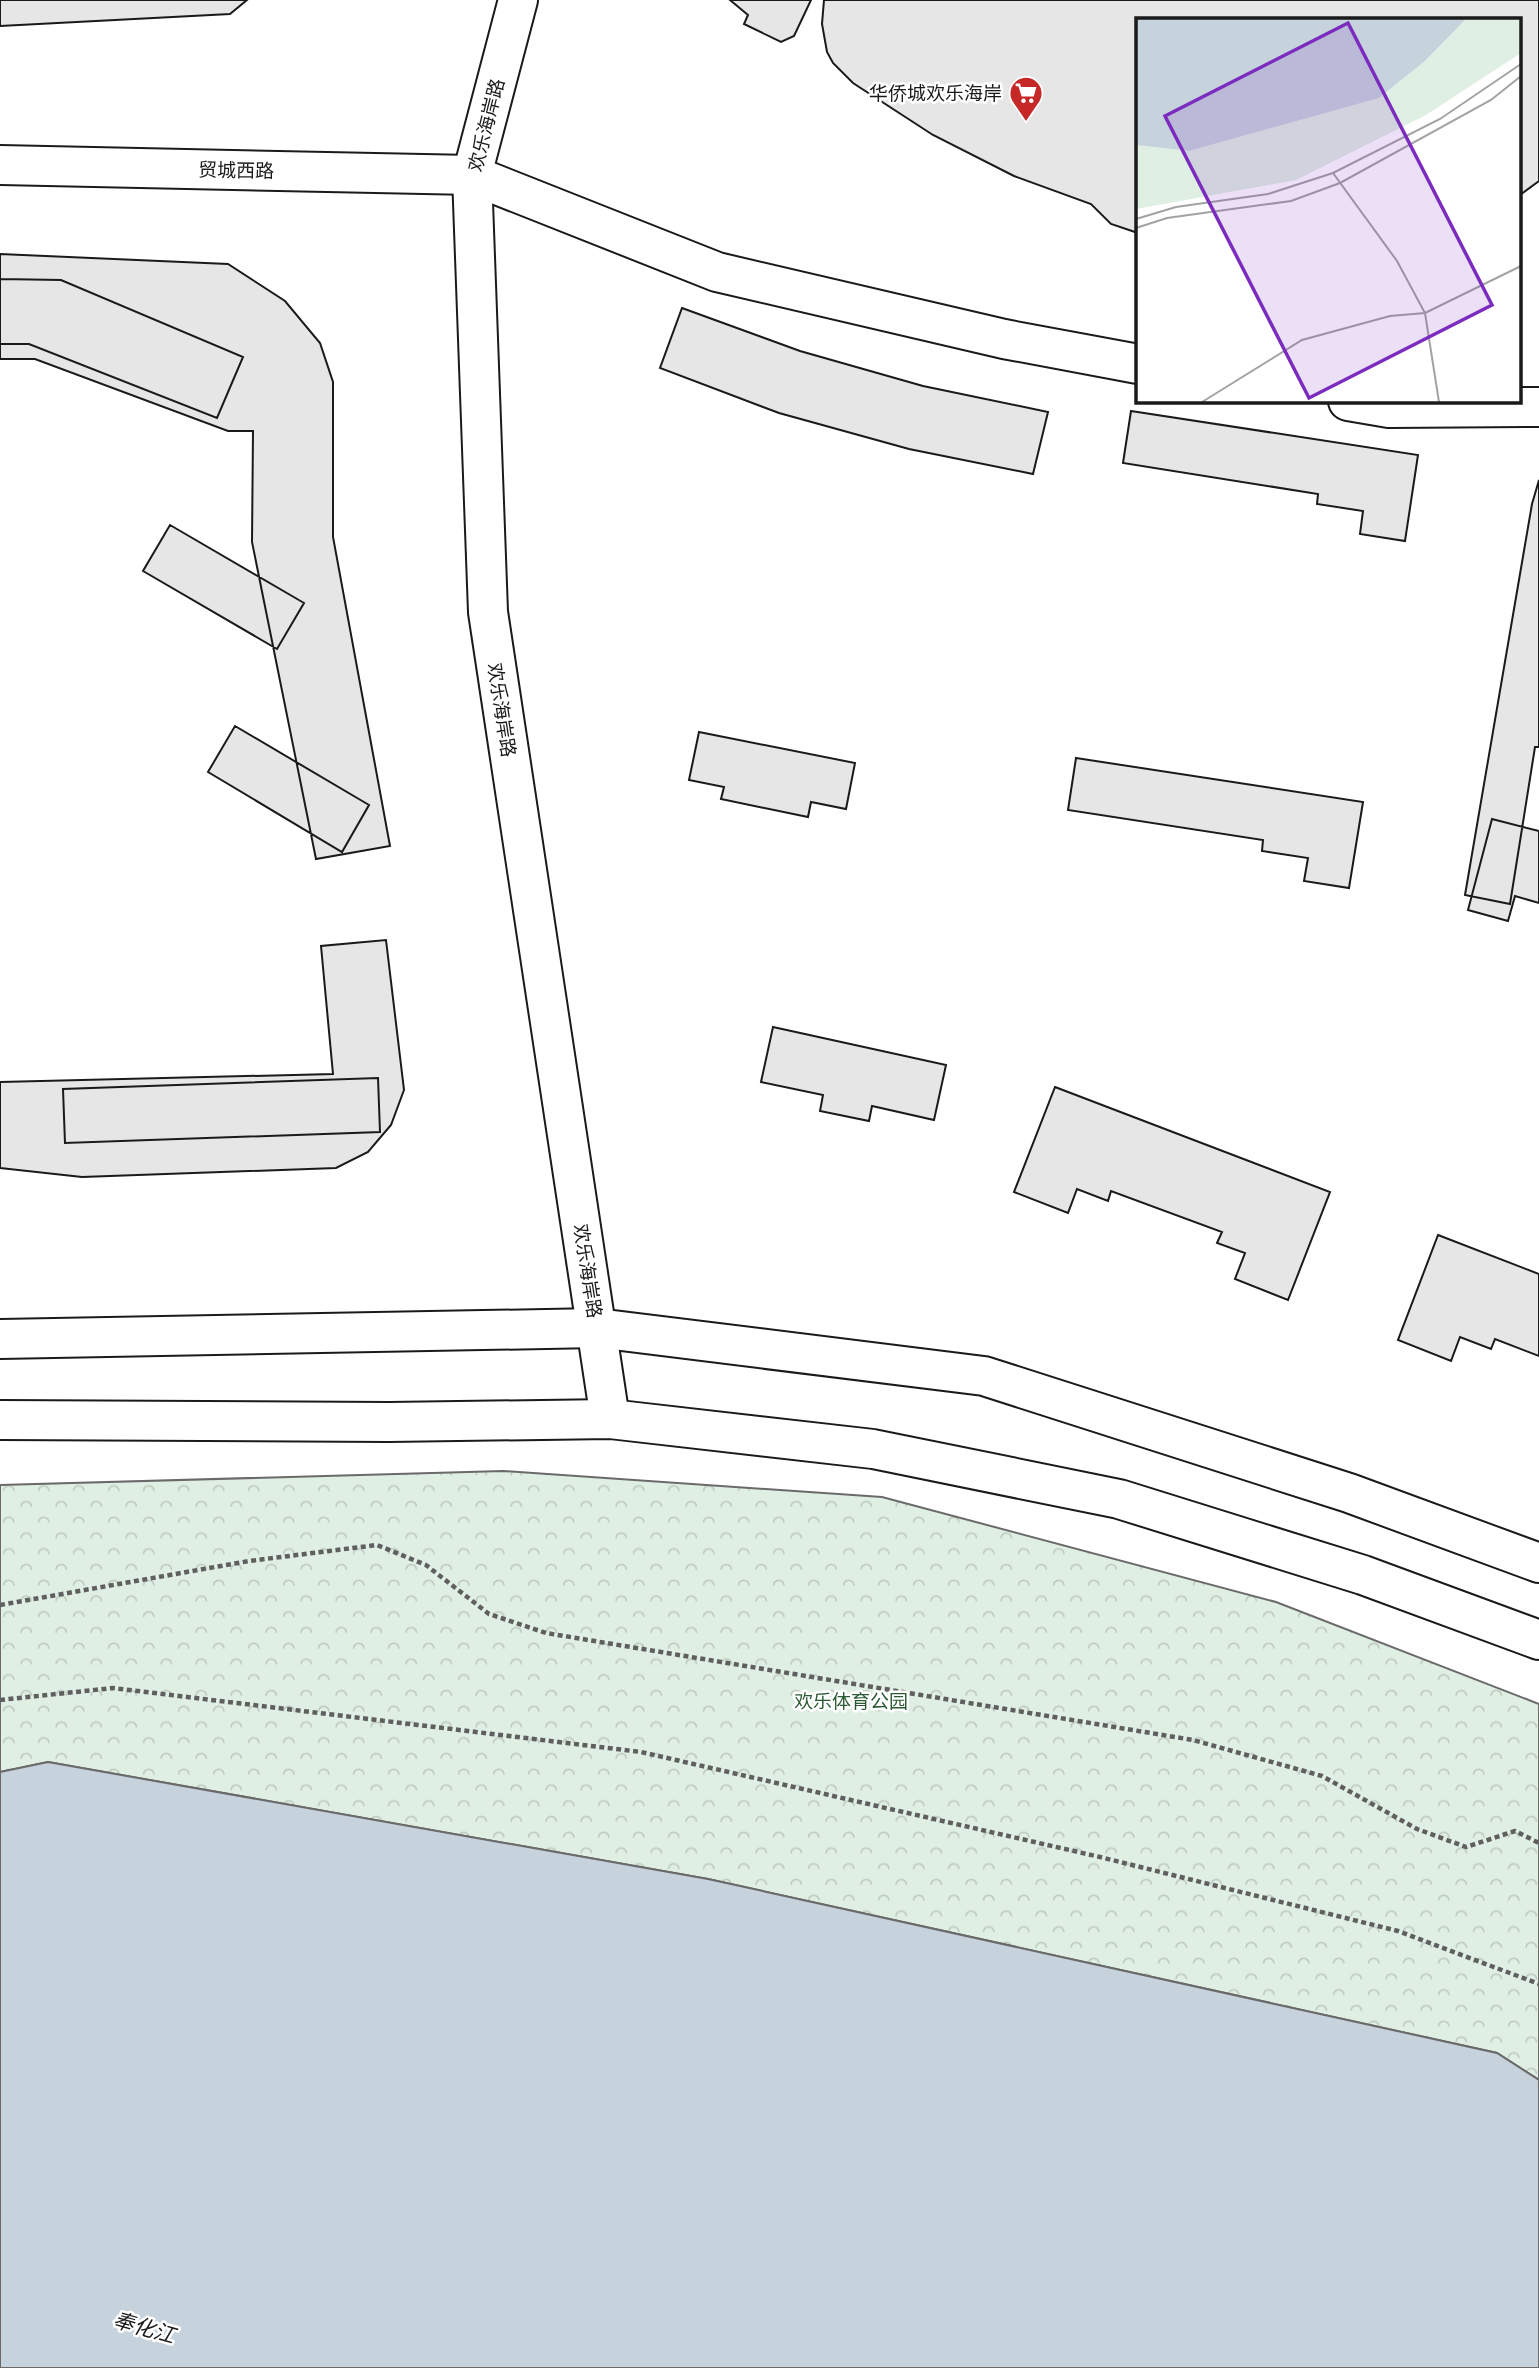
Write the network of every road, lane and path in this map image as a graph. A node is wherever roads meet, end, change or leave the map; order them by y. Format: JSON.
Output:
{"nodes":[{"id":1,"x":518,"y":0,"type":"edge"},
{"id":2,"x":0,"y":165,"type":"edge"},
{"id":3,"x":472,"y":175,"type":"junction"},
{"id":4,"x":1136,"y":364,"type":"edge"},
{"id":5,"x":1354,"y":402,"type":"edge"},
{"id":6,"x":1539,"y":407,"type":"edge"},
{"id":7,"x":597,"y":1328,"type":"junction"},
{"id":8,"x":0,"y":1339,"type":"edge"},
{"id":9,"x":610,"y":1419,"type":"junction"},
{"id":10,"x":0,"y":1420,"type":"edge"},
{"id":11,"x":1539,"y":1563,"type":"edge"},
{"id":12,"x":0,"y":1605,"type":"edge"},
{"id":13,"x":1539,"y":1640,"type":"edge"},
{"id":14,"x":0,"y":1700,"type":"edge"},
{"id":15,"x":1539,"y":1843,"type":"edge"},
{"id":16,"x":1539,"y":1984,"type":"edge"}],
"edges":[{"from":1,"to":3,"type":"main road","name":"欢乐海岸路"},
{"from":2,"to":3,"type":"main road","name":"贸城西路"},
{"from":3,"to":4,"type":"main road"},
{"from":3,"to":7,"type":"main road","name":"欢乐海岸路"},
{"from":5,"to":6,"type":"main road"},
{"from":7,"to":8,"type":"main road"},
{"from":7,"to":9,"type":"main road","name":"欢乐海岸路"},
{"from":7,"to":11,"type":"main road"},
{"from":9,"to":10,"type":"main road"},
{"from":9,"to":13,"type":"main road"},
{"from":12,"to":15,"type":"path"},
{"from":14,"to":16,"type":"path"}]}
